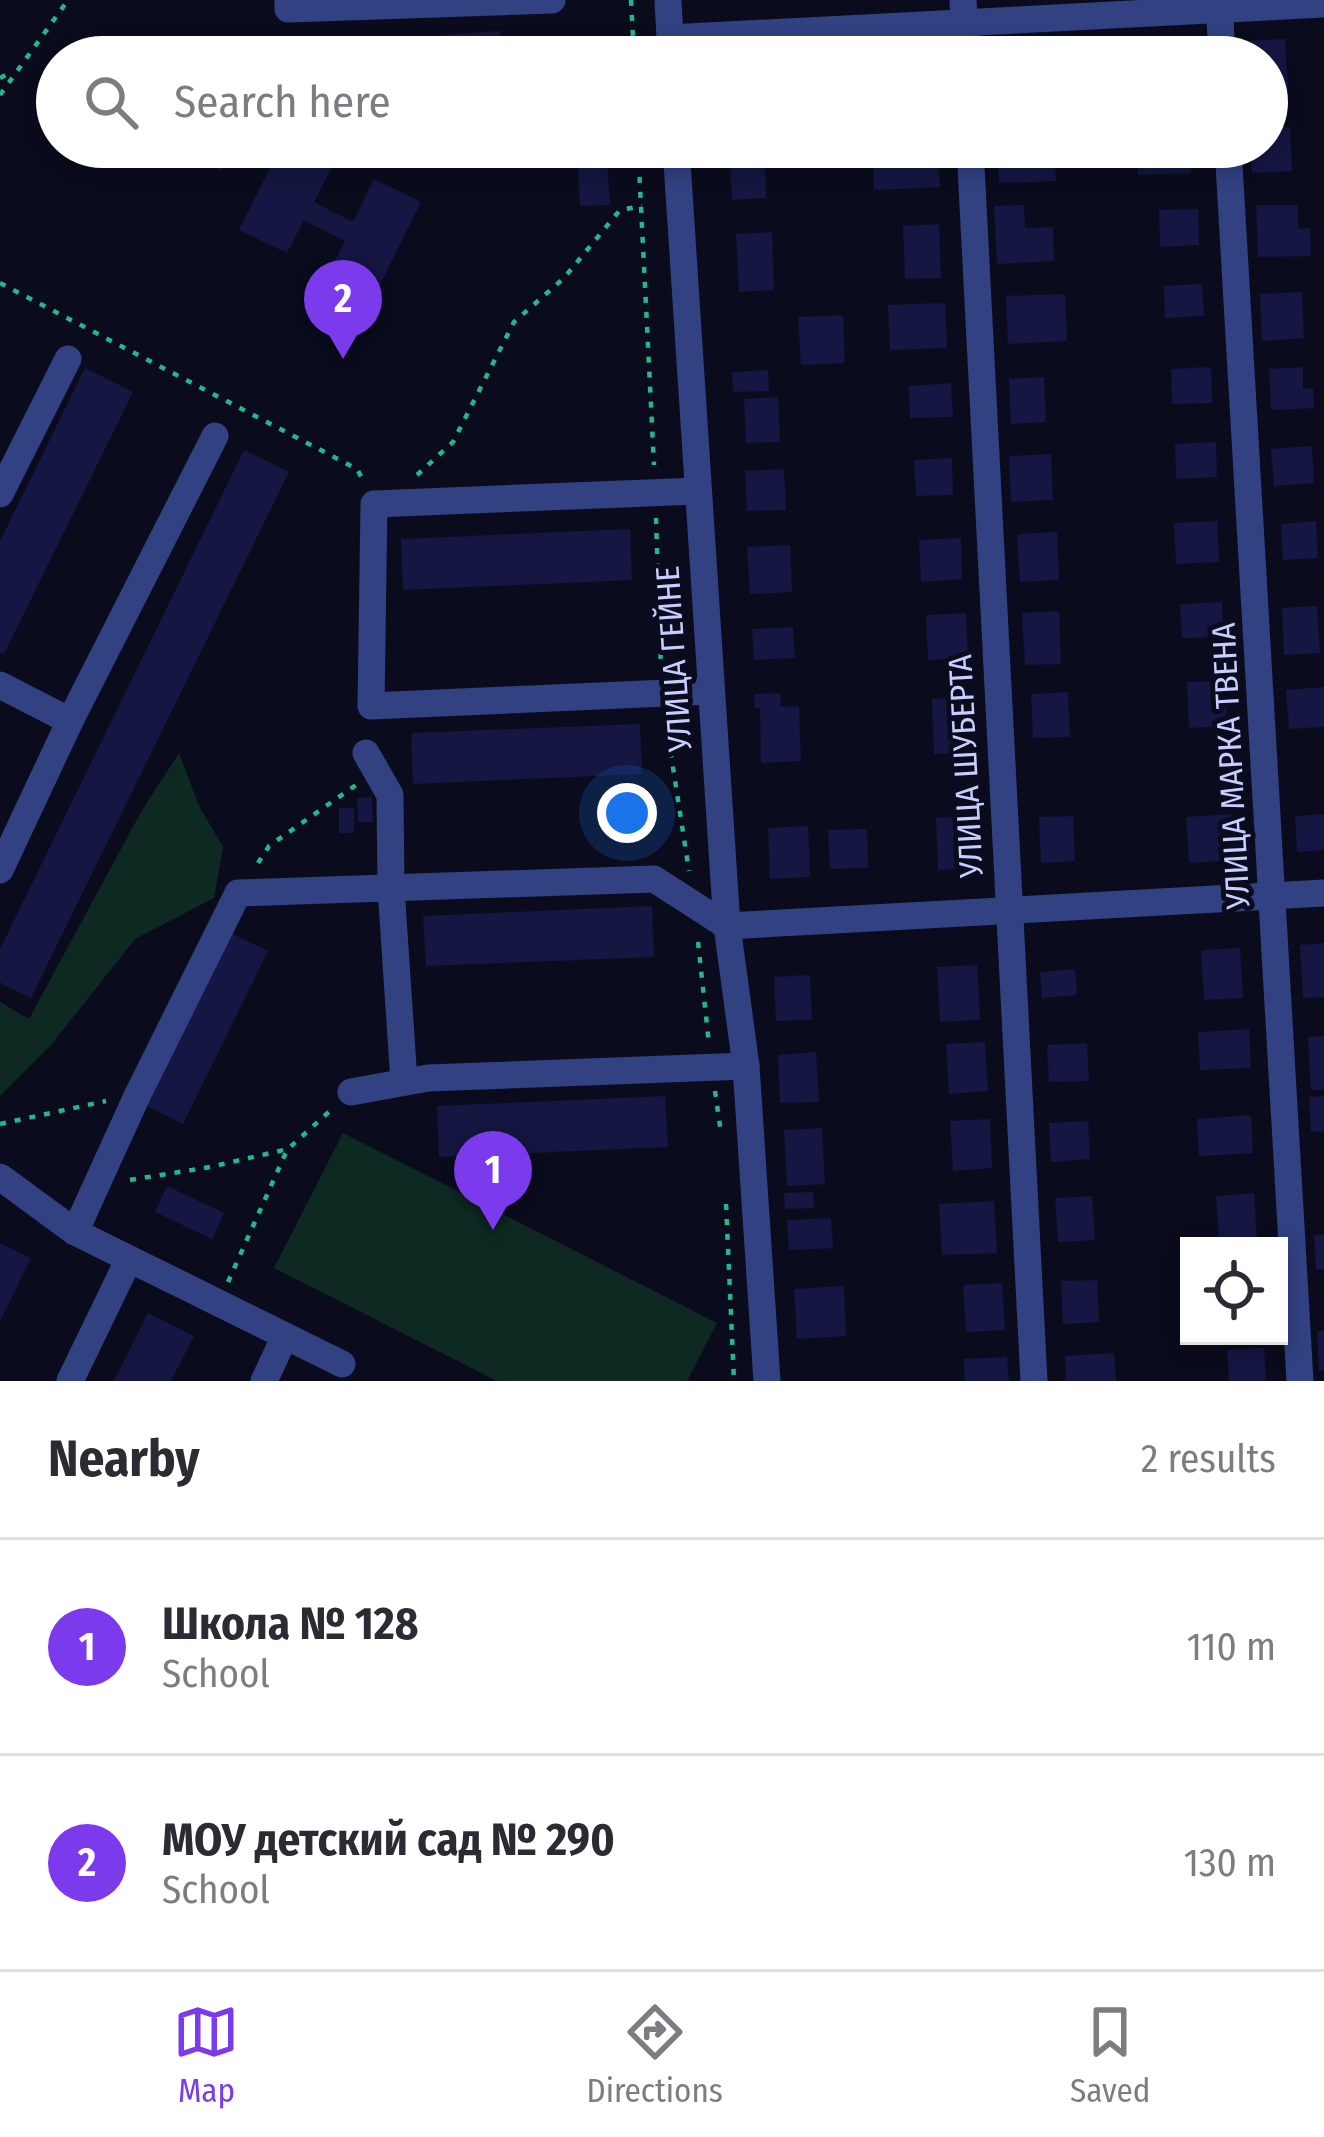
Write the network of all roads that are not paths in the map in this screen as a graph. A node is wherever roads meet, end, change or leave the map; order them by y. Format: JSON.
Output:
{"nodes":[{"id":1,"x":288,"y":0,"type":"edge"},
{"id":2,"x":521,"y":0,"type":"edge"},
{"id":3,"x":552,"y":0,"type":"edge"},
{"id":4,"x":668,"y":0,"type":"edge"},
{"id":5,"x":1324,"y":4,"type":"edge"},
{"id":6,"x":1219,"y":5,"type":"edge"},
{"id":7,"x":964,"y":13,"type":"edge"},
{"id":8,"x":670,"y":36,"type":"edge"},
{"id":9,"x":765,"y":36,"type":"edge"},
{"id":10,"x":1221,"y":36,"type":"edge"},
{"id":11,"x":677,"y":168,"type":"edge"},
{"id":12,"x":971,"y":168,"type":"edge"},
{"id":13,"x":1229,"y":168,"type":"edge"},
{"id":14,"x":68,"y":359,"type":"dead end"},
{"id":15,"x":215,"y":436,"type":"dead end"},
{"id":16,"x":698,"y":490,"type":"junction"},
{"id":17,"x":0,"y":494,"type":"edge"},
{"id":18,"x":0,"y":685,"type":"edge"},
{"id":19,"x":711,"y":691,"type":"junction"},
{"id":20,"x":70,"y":721,"type":"junction"},
{"id":21,"x":366,"y":753,"type":"road end"},
{"id":22,"x":0,"y":870,"type":"edge"},
{"id":23,"x":391,"y":888,"type":"junction"},
{"id":24,"x":1324,"y":893,"type":"edge"},
{"id":25,"x":1274,"y":896,"type":"junction"},
{"id":26,"x":1009,"y":911,"type":"junction"},
{"id":27,"x":727,"y":926,"type":"junction"},
{"id":28,"x":746,"y":1066,"type":"junction"},
{"id":29,"x":404,"y":1082,"type":"junction"},
{"id":30,"x":351,"y":1092,"type":"road end"},
{"id":31,"x":0,"y":1177,"type":"edge"},
{"id":32,"x":75,"y":1232,"type":"junction"},
{"id":33,"x":129,"y":1259,"type":"junction"},
{"id":34,"x":285,"y":1336,"type":"junction"},
{"id":35,"x":342,"y":1364,"type":"dead end"},
{"id":36,"x":70,"y":1381,"type":"edge"},
{"id":37,"x":264,"y":1381,"type":"edge"},
{"id":38,"x":767,"y":1381,"type":"edge"},
{"id":39,"x":1034,"y":1381,"type":"edge"},
{"id":40,"x":1300,"y":1381,"type":"edge"}],
"edges":[{"from":1,"to":2,"type":"street"},
{"from":2,"to":3,"type":"street"},
{"from":4,"to":8,"type":"street"},
{"from":5,"to":6,"type":"street"},
{"from":6,"to":7,"type":"street"},
{"from":6,"to":10,"type":"street"},
{"from":7,"to":9,"type":"street"},
{"from":11,"to":16,"type":"street","name":"УЛИЦА ГЕЙНЕ"},
{"from":12,"to":26,"type":"street","name":"УЛИЦА ШУБЕРТА"},
{"from":13,"to":25,"type":"street","name":"УЛИЦА МАРКА ТВЕНА"},
{"from":14,"to":17,"type":"street"},
{"from":15,"to":20,"type":"street"},
{"from":16,"to":19,"type":"street","name":"УЛИЦА ГЕЙНЕ"},
{"from":16,"to":19,"type":"street"},
{"from":18,"to":20,"type":"street"},
{"from":19,"to":27,"type":"street","name":"УЛИЦА ГЕЙНЕ"},
{"from":20,"to":22,"type":"street"},
{"from":21,"to":23,"type":"street"},
{"from":23,"to":27,"type":"street"},
{"from":23,"to":29,"type":"street"},
{"from":23,"to":32,"type":"street"},
{"from":24,"to":25,"type":"street"},
{"from":25,"to":26,"type":"street"},
{"from":25,"to":40,"type":"street","name":"УЛИЦА МАРКА ТВЕНА"},
{"from":26,"to":27,"type":"street"},
{"from":26,"to":39,"type":"street","name":"УЛИЦА ШУБЕРТА"},
{"from":27,"to":28,"type":"street","name":"УЛИЦА ГЕЙНЕ"},
{"from":28,"to":29,"type":"street"},
{"from":28,"to":38,"type":"street","name":"УЛИЦА ГЕЙНЕ"},
{"from":29,"to":30,"type":"street"},
{"from":31,"to":32,"type":"street"},
{"from":32,"to":33,"type":"street"},
{"from":33,"to":34,"type":"street"},
{"from":33,"to":36,"type":"street"},
{"from":34,"to":35,"type":"street"},
{"from":34,"to":37,"type":"street"}]}
